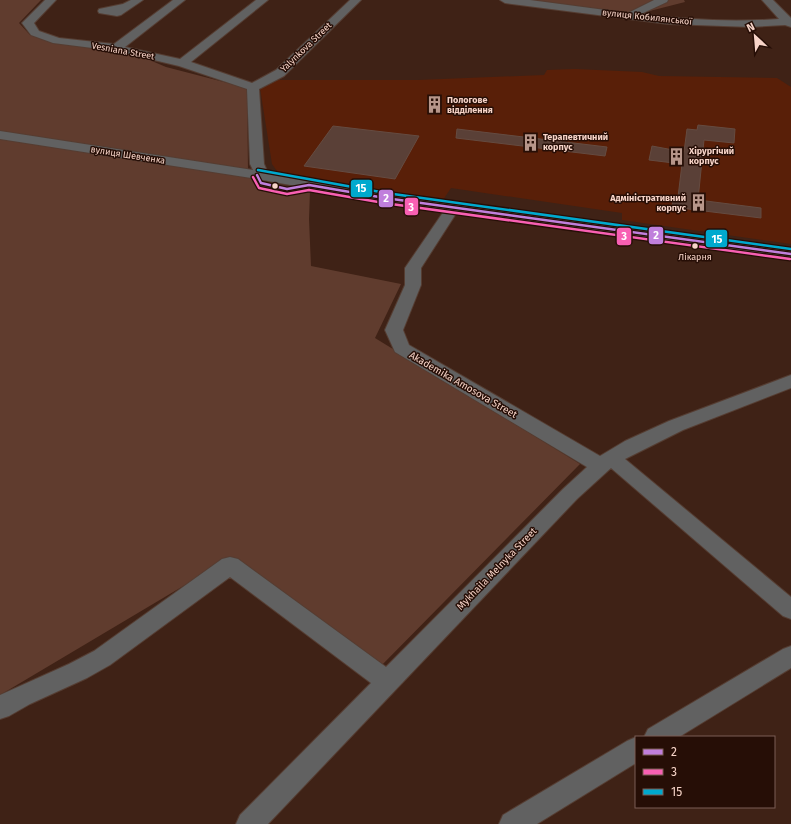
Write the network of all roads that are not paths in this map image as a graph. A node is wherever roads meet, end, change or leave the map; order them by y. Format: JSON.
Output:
{"nodes":[{"id":1,"x":51,"y":0,"type":"edge"},
{"id":2,"x":138,"y":0,"type":"edge"},
{"id":3,"x":180,"y":0,"type":"edge"},
{"id":4,"x":263,"y":0,"type":"edge"},
{"id":5,"x":356,"y":0,"type":"edge"},
{"id":6,"x":505,"y":0,"type":"edge"},
{"id":7,"x":663,"y":0,"type":"edge"},
{"id":8,"x":768,"y":0,"type":"edge"},
{"id":9,"x":528,"y":1,"type":"edge"},
{"id":10,"x":127,"y":7,"type":"dead end"},
{"id":11,"x":630,"y":16,"type":"junction"},
{"id":12,"x":790,"y":22,"type":"edge"},
{"id":13,"x":116,"y":48,"type":"junction"},
{"id":14,"x":182,"y":63,"type":"junction"},
{"id":15,"x":253,"y":88,"type":"junction"},
{"id":16,"x":0,"y":135,"type":"edge"},
{"id":17,"x":260,"y":176,"type":"junction"},
{"id":18,"x":454,"y":206,"type":"junction"},
{"id":19,"x":791,"y":254,"type":"edge"},
{"id":20,"x":791,"y":381,"type":"edge"},
{"id":21,"x":607,"y":462,"type":"junction"},
{"id":22,"x":791,"y":610,"type":"edge"},
{"id":23,"x":791,"y":656,"type":"edge"},
{"id":24,"x":387,"y":681,"type":"junction"},
{"id":25,"x":0,"y":708,"type":"edge"},
{"id":26,"x":658,"y":736,"type":"edge"},
{"id":27,"x":635,"y":751,"type":"edge"},
{"id":28,"x":250,"y":824,"type":"edge"},
{"id":29,"x":513,"y":824,"type":"edge"}],
"edges":[{"from":1,"to":13,"type":"street","name":"Vesniana Street"},
{"from":2,"to":10,"type":"street"},
{"from":3,"to":13,"type":"street"},
{"from":4,"to":14,"type":"street"},
{"from":5,"to":15,"type":"street","name":"Yalynkova Street"},
{"from":6,"to":9,"type":"street","name":"вулиця Кобилянської"},
{"from":7,"to":11,"type":"street"},
{"from":8,"to":12,"type":"street"},
{"from":9,"to":11,"type":"street","name":"вулиця Кобилянської"},
{"from":11,"to":12,"type":"street","name":"вулиця Кобилянської"},
{"from":13,"to":14,"type":"street","name":"Vesniana Street"},
{"from":14,"to":15,"type":"street","name":"Vesniana Street"},
{"from":15,"to":17,"type":"street"},
{"from":16,"to":17,"type":"street","name":"вулиця Шевченка"},
{"from":17,"to":18,"type":"street","name":"вулиця Шевченка"},
{"from":18,"to":19,"type":"street","name":"вулиця Шевченка"},
{"from":18,"to":21,"type":"street","name":"Akademika Amosova Street"},
{"from":20,"to":21,"type":"street","name":"Mykhaila Melnyka Street"},
{"from":21,"to":22,"type":"street","name":"Akademika Amosova Street"},
{"from":21,"to":24,"type":"street","name":"Mykhaila Melnyka Street"},
{"from":23,"to":26,"type":"street"},
{"from":24,"to":25,"type":"street"},
{"from":24,"to":28,"type":"street","name":"Mykhaila Melnyka Street"},
{"from":27,"to":29,"type":"street"}]}
